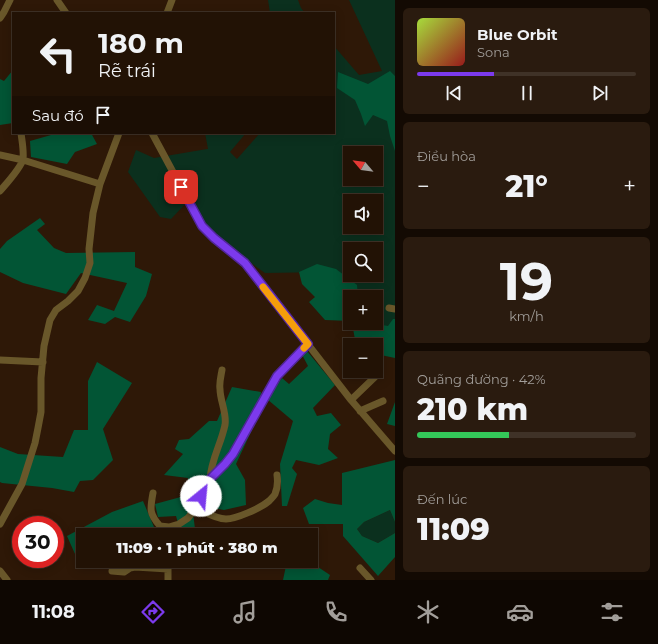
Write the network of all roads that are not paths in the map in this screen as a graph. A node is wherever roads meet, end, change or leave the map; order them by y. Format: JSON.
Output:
{"nodes":[{"id":1,"x":10,"y":0,"type":"edge"},
{"id":2,"x":57,"y":0,"type":"edge"},
{"id":3,"x":172,"y":0,"type":"edge"},
{"id":4,"x":65,"y":12,"type":"edge"},
{"id":5,"x":167,"y":12,"type":"edge"},
{"id":6,"x":0,"y":18,"type":"edge"},
{"id":7,"x":20,"y":134,"type":"edge"},
{"id":8,"x":119,"y":134,"type":"edge"},
{"id":9,"x":153,"y":134,"type":"edge"},
{"id":10,"x":0,"y":154,"type":"edge"},
{"id":11,"x":23,"y":160,"type":"junction"},
{"id":12,"x":100,"y":184,"type":"junction"},
{"id":13,"x":0,"y":191,"type":"edge"},
{"id":14,"x":308,"y":344,"type":"junction"},
{"id":15,"x":0,"y":360,"type":"edge"},
{"id":16,"x":42,"y":362,"type":"junction"},
{"id":17,"x":222,"y":370,"type":"dead end"},
{"id":18,"x":374,"y":378,"type":"edge"},
{"id":19,"x":350,"y":400,"type":"junction"},
{"id":20,"x":383,"y":401,"type":"dead end"},
{"id":21,"x":360,"y":411,"type":"junction"},
{"id":22,"x":395,"y":451,"type":"edge"},
{"id":23,"x":277,"y":475,"type":"dead end"},
{"id":24,"x":210,"y":479,"type":"junction"},
{"id":25,"x":153,"y":493,"type":"dead end"},
{"id":26,"x":196,"y":508,"type":"junction"},
{"id":27,"x":0,"y":524,"type":"edge"},
{"id":28,"x":164,"y":528,"type":"edge"},
{"id":29,"x":173,"y":528,"type":"edge"},
{"id":30,"x":360,"y":568,"type":"dead end"},
{"id":31,"x":168,"y":570,"type":"joint"},
{"id":32,"x":0,"y":571,"type":"edge"},
{"id":33,"x":112,"y":572,"type":"dead end"},
{"id":34,"x":7,"y":580,"type":"edge"},
{"id":35,"x":168,"y":580,"type":"edge"},
{"id":36,"x":371,"y":580,"type":"edge"}],
"edges":[{"from":1,"to":6,"type":"street"},
{"from":2,"to":4,"type":"street"},
{"from":3,"to":5,"type":"street"},
{"from":7,"to":11,"type":"street"},
{"from":8,"to":12,"type":"street"},
{"from":9,"to":14,"type":"street"},
{"from":10,"to":11,"type":"street"},
{"from":11,"to":12,"type":"street"},
{"from":11,"to":13,"type":"street"},
{"from":12,"to":16,"type":"street"},
{"from":14,"to":19,"type":"street"},
{"from":14,"to":24,"type":"street"},
{"from":15,"to":16,"type":"street"},
{"from":16,"to":27,"type":"street"},
{"from":17,"to":24,"type":"street"},
{"from":18,"to":19,"type":"street"},
{"from":19,"to":21,"type":"street"},
{"from":20,"to":21,"type":"street"},
{"from":21,"to":22,"type":"street"},
{"from":23,"to":26,"type":"street"},
{"from":24,"to":26,"type":"street"},
{"from":25,"to":28,"type":"street"},
{"from":26,"to":29,"type":"street"},
{"from":30,"to":36,"type":"street"},
{"from":31,"to":33,"type":"street"},
{"from":31,"to":35,"type":"street"},
{"from":32,"to":34,"type":"street"}]}
